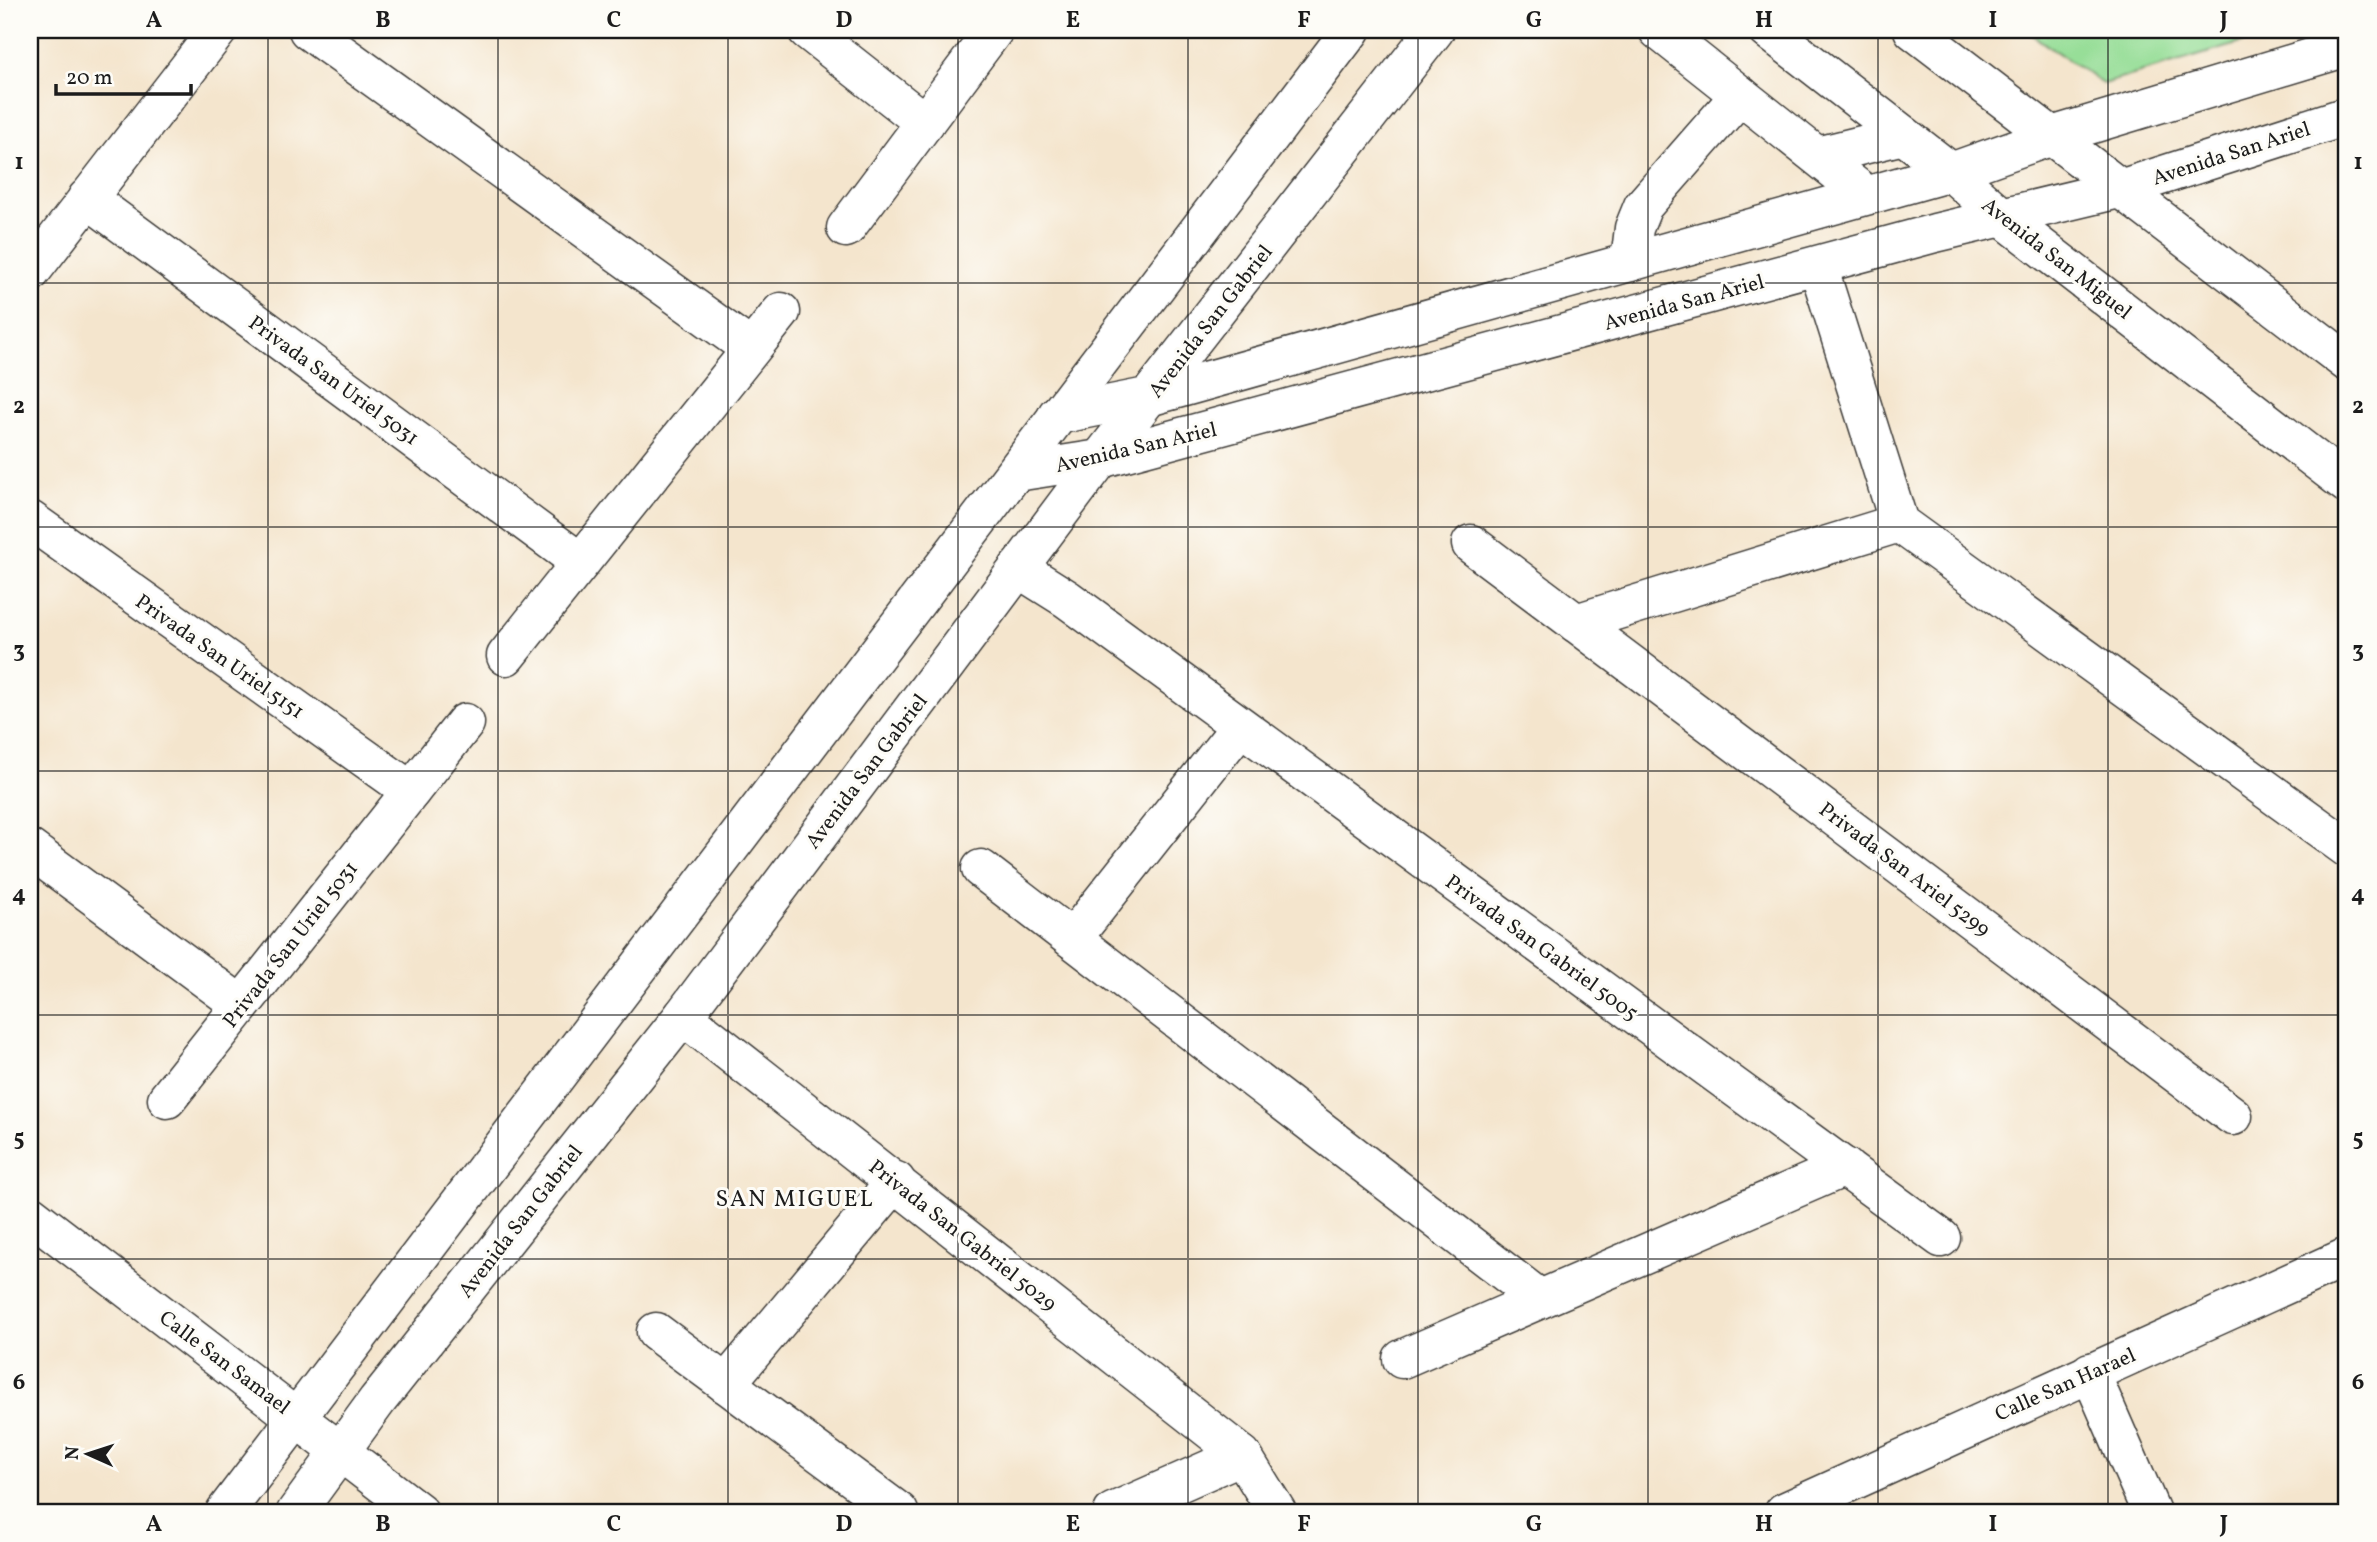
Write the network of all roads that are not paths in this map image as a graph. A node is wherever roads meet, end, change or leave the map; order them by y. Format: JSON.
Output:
{"nodes":[{"id":1,"x":218,"y":30,"type":"edge"},
{"id":2,"x":308,"y":30,"type":"edge"},
{"id":3,"x":807,"y":30,"type":"edge"},
{"id":4,"x":994,"y":30,"type":"edge"},
{"id":5,"x":1351,"y":30,"type":"edge"},
{"id":6,"x":1435,"y":30,"type":"edge"},
{"id":7,"x":1658,"y":30,"type":"edge"},
{"id":8,"x":1768,"y":30,"type":"edge"},
{"id":9,"x":1913,"y":30,"type":"edge"},
{"id":10,"x":2347,"y":47,"type":"edge"},
{"id":11,"x":1740,"y":95,"type":"junction"},
{"id":12,"x":2347,"y":116,"type":"edge"},
{"id":13,"x":925,"y":123,"type":"junction"},
{"id":14,"x":1903,"y":135,"type":"junction"},
{"id":15,"x":2052,"y":136,"type":"junction"},
{"id":16,"x":1818,"y":156,"type":"junction"},
{"id":17,"x":1951,"y":172,"type":"junction"},
{"id":18,"x":2123,"y":188,"type":"junction"},
{"id":19,"x":1866,"y":195,"type":"junction"},
{"id":20,"x":87,"y":198,"type":"junction"},
{"id":21,"x":2002,"y":216,"type":"junction"},
{"id":22,"x":846,"y":228,"type":"dead end"},
{"id":23,"x":1630,"y":262,"type":"junction"},
{"id":24,"x":1818,"y":266,"type":"junction"},
{"id":25,"x":30,"y":273,"type":"edge"},
{"id":26,"x":781,"y":312,"type":"dead end"},
{"id":27,"x":750,"y":348,"type":"junction"},
{"id":28,"x":2347,"y":362,"type":"edge"},
{"id":29,"x":1152,"y":396,"type":"junction"},
{"id":30,"x":1057,"y":415,"type":"junction"},
{"id":31,"x":1100,"y":459,"type":"junction"},
{"id":32,"x":1016,"y":472,"type":"junction"},
{"id":33,"x":2347,"y":484,"type":"edge"},
{"id":34,"x":30,"y":520,"type":"edge"},
{"id":35,"x":1899,"y":523,"type":"junction"},
{"id":36,"x":1471,"y":544,"type":"dead end"},
{"id":37,"x":580,"y":562,"type":"junction"},
{"id":38,"x":1018,"y":568,"type":"junction"},
{"id":39,"x":1576,"y":623,"type":"junction"},
{"id":40,"x":506,"y":656,"type":"dead end"},
{"id":41,"x":465,"y":723,"type":"dead end"},
{"id":42,"x":1239,"y":727,"type":"junction"},
{"id":43,"x":411,"y":791,"type":"junction"},
{"id":44,"x":2347,"y":848,"type":"edge"},
{"id":45,"x":30,"y":849,"type":"edge"},
{"id":46,"x":981,"y":869,"type":"dead end"},
{"id":47,"x":1072,"y":939,"type":"junction"},
{"id":48,"x":241,"y":1005,"type":"junction"},
{"id":49,"x":683,"y":1016,"type":"junction"},
{"id":50,"x":167,"y":1099,"type":"dead end"},
{"id":51,"x":2233,"y":1116,"type":"dead end"},
{"id":52,"x":1845,"y":1167,"type":"junction"},
{"id":53,"x":896,"y":1181,"type":"junction"},
{"id":54,"x":30,"y":1214,"type":"edge"},
{"id":55,"x":1941,"y":1238,"type":"dead end"},
{"id":56,"x":2347,"y":1257,"type":"edge"},
{"id":57,"x":1540,"y":1299,"type":"junction"},
{"id":58,"x":656,"y":1332,"type":"dead end"},
{"id":59,"x":1402,"y":1359,"type":"dead end"},
{"id":60,"x":2090,"y":1373,"type":"junction"},
{"id":61,"x":726,"y":1384,"type":"junction"},
{"id":62,"x":297,"y":1417,"type":"junction"},
{"id":63,"x":341,"y":1452,"type":"junction"},
{"id":64,"x":1242,"y":1455,"type":"junction"},
{"id":65,"x":225,"y":1512,"type":"edge"},
{"id":66,"x":296,"y":1512,"type":"edge"},
{"id":67,"x":419,"y":1512,"type":"edge"},
{"id":68,"x":899,"y":1512,"type":"edge"},
{"id":69,"x":1113,"y":1512,"type":"edge"},
{"id":70,"x":1277,"y":1512,"type":"edge"},
{"id":71,"x":1784,"y":1512,"type":"edge"},
{"id":72,"x":2151,"y":1512,"type":"edge"}],
"edges":[{"from":1,"to":20,"type":"street"},
{"from":2,"to":27,"type":"street"},
{"from":3,"to":13,"type":"street"},
{"from":4,"to":13,"type":"street"},
{"from":5,"to":30,"type":"street"},
{"from":6,"to":29,"type":"street","name":"Avenida San Gabriel"},
{"from":7,"to":11,"type":"street"},
{"from":8,"to":14,"type":"street","name":"Avenida San Miguel"},
{"from":9,"to":15,"type":"street"},
{"from":10,"to":15,"type":"street"},
{"from":11,"to":16,"type":"street"},
{"from":11,"to":23,"type":"street"},
{"from":12,"to":18,"type":"street","name":"Avenida San Ariel"},
{"from":13,"to":22,"type":"street"},
{"from":14,"to":16,"type":"street"},
{"from":14,"to":17,"type":"street","name":"Avenida San Miguel"},
{"from":15,"to":17,"type":"street"},
{"from":15,"to":18,"type":"street"},
{"from":16,"to":19,"type":"street"},
{"from":17,"to":19,"type":"street"},
{"from":17,"to":21,"type":"street","name":"Avenida San Miguel"},
{"from":18,"to":21,"type":"street","name":"Avenida San Ariel"},
{"from":18,"to":28,"type":"street"},
{"from":19,"to":23,"type":"street"},
{"from":20,"to":25,"type":"street"},
{"from":20,"to":37,"type":"street","name":"Privada San Uriel 5031"},
{"from":21,"to":24,"type":"street","name":"Avenida San Ariel"},
{"from":21,"to":33,"type":"street","name":"Avenida San Miguel"},
{"from":23,"to":29,"type":"street"},
{"from":24,"to":31,"type":"street","name":"Avenida San Ariel"},
{"from":24,"to":35,"type":"street"},
{"from":26,"to":27,"type":"street"},
{"from":27,"to":37,"type":"street"},
{"from":29,"to":30,"type":"street"},
{"from":29,"to":31,"type":"street","name":"Avenida San Gabriel"},
{"from":30,"to":32,"type":"street"},
{"from":31,"to":32,"type":"street","name":"Avenida San Ariel"},
{"from":31,"to":38,"type":"street","name":"Avenida San Gabriel"},
{"from":32,"to":62,"type":"street"},
{"from":34,"to":43,"type":"street","name":"Privada San Uriel 5151"},
{"from":35,"to":39,"type":"street"},
{"from":35,"to":44,"type":"street"},
{"from":36,"to":39,"type":"street","name":"Privada San Ariel 5299"},
{"from":37,"to":40,"type":"street"},
{"from":38,"to":42,"type":"street","name":"Privada San Gabriel 5005"},
{"from":38,"to":49,"type":"street","name":"Avenida San Gabriel"},
{"from":39,"to":51,"type":"street","name":"Privada San Ariel 5299"},
{"from":41,"to":43,"type":"street","name":"Privada San Uriel 5031"},
{"from":42,"to":47,"type":"street"},
{"from":42,"to":52,"type":"street","name":"Privada San Gabriel 5005"},
{"from":43,"to":48,"type":"street","name":"Privada San Uriel 5031"},
{"from":45,"to":48,"type":"street"},
{"from":46,"to":47,"type":"street"},
{"from":47,"to":57,"type":"street"},
{"from":48,"to":50,"type":"street","name":"Privada San Uriel 5031"},
{"from":49,"to":53,"type":"street","name":"Privada San Gabriel 5029"},
{"from":49,"to":63,"type":"street","name":"Avenida San Gabriel"},
{"from":52,"to":55,"type":"street","name":"Privada San Gabriel 5005"},
{"from":52,"to":57,"type":"street"},
{"from":53,"to":61,"type":"street"},
{"from":53,"to":64,"type":"street","name":"Privada San Gabriel 5029"},
{"from":54,"to":62,"type":"street","name":"Calle San Samael"},
{"from":56,"to":60,"type":"street","name":"Calle San Harael"},
{"from":57,"to":59,"type":"street"},
{"from":58,"to":61,"type":"street"},
{"from":60,"to":71,"type":"street","name":"Calle San Harael"},
{"from":60,"to":72,"type":"street"},
{"from":61,"to":68,"type":"street"},
{"from":62,"to":63,"type":"street","name":"Calle San Samael"},
{"from":62,"to":65,"type":"street"},
{"from":63,"to":66,"type":"street","name":"Avenida San Gabriel"},
{"from":63,"to":67,"type":"street","name":"Calle San Samael"},
{"from":64,"to":69,"type":"street"},
{"from":64,"to":70,"type":"street","name":"Privada San Gabriel 5029"}]}
